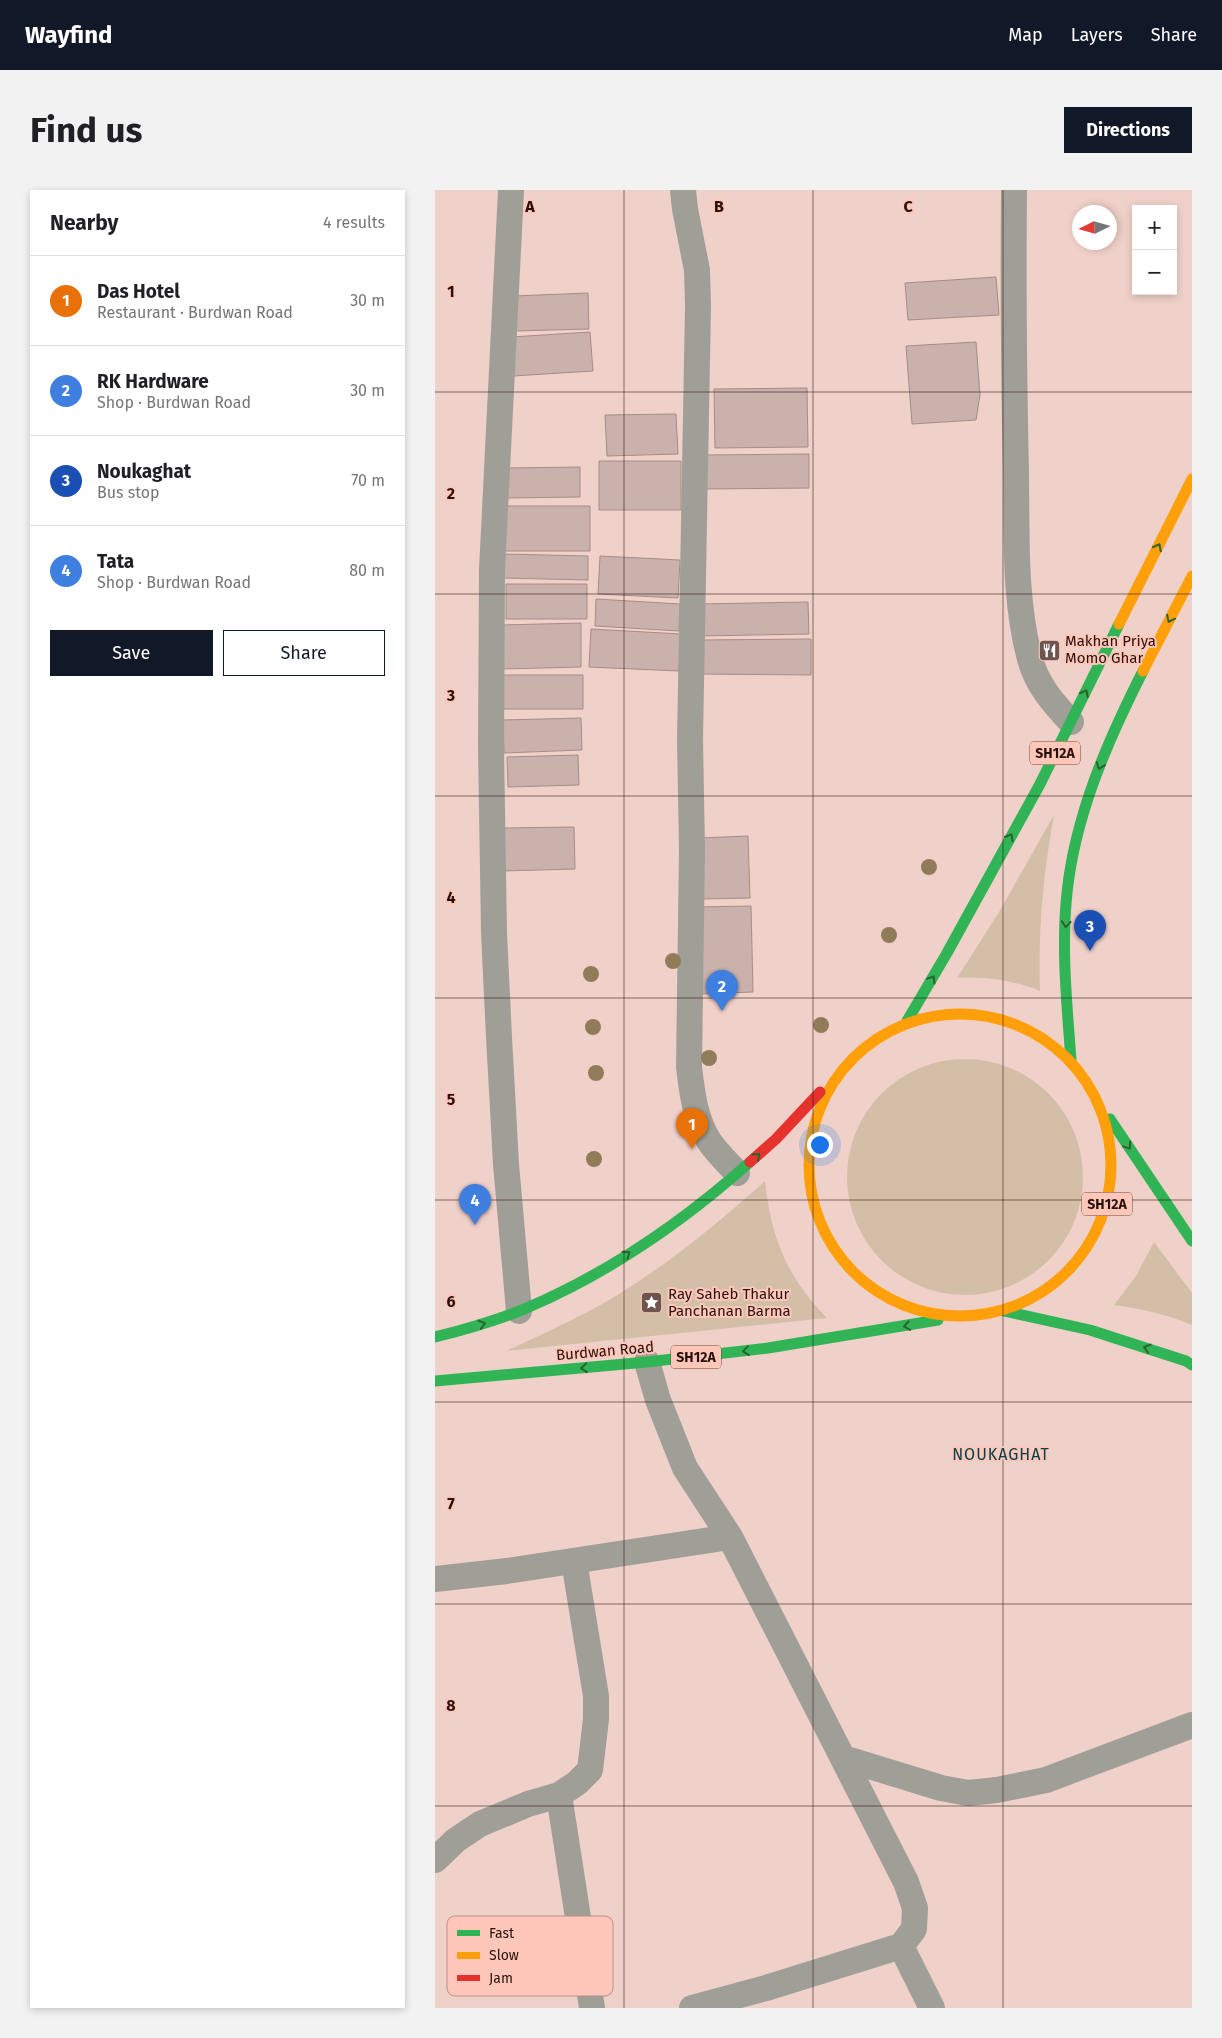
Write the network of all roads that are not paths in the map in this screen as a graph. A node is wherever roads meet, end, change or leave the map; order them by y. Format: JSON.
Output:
{"nodes":[{"id":1,"x":511,"y":190,"type":"edge"},
{"id":2,"x":683,"y":190,"type":"edge"},
{"id":3,"x":1014,"y":190,"type":"edge"},
{"id":4,"x":1192,"y":479,"type":"edge"},
{"id":5,"x":1192,"y":576,"type":"edge"},
{"id":6,"x":1071,"y":722,"type":"junction"},
{"id":7,"x":907,"y":1021,"type":"junction"},
{"id":8,"x":1071,"y":1060,"type":"junction"},
{"id":9,"x":834,"y":1077,"type":"junction"},
{"id":10,"x":1100,"y":1106,"type":"junction"},
{"id":11,"x":737,"y":1173,"type":"junction"},
{"id":12,"x":1192,"y":1241,"type":"edge"},
{"id":13,"x":519,"y":1311,"type":"junction"},
{"id":14,"x":1004,"y":1312,"type":"junction"},
{"id":15,"x":955,"y":1318,"type":"junction"},
{"id":16,"x":435,"y":1337,"type":"edge"},
{"id":17,"x":647,"y":1362,"type":"junction"},
{"id":18,"x":1192,"y":1365,"type":"edge"},
{"id":19,"x":435,"y":1381,"type":"edge"},
{"id":20,"x":730,"y":1536,"type":"junction"},
{"id":21,"x":574,"y":1561,"type":"junction"},
{"id":22,"x":435,"y":1579,"type":"edge"},
{"id":23,"x":1192,"y":1724,"type":"edge"},
{"id":24,"x":843,"y":1758,"type":"junction"},
{"id":25,"x":559,"y":1795,"type":"junction"},
{"id":26,"x":435,"y":1860,"type":"edge"},
{"id":27,"x":578,"y":1916,"type":"edge"},
{"id":28,"x":901,"y":1946,"type":"junction"},
{"id":29,"x":692,"y":2008,"type":"edge"},
{"id":30,"x":932,"y":2008,"type":"edge"}],
"edges":[{"from":1,"to":13,"type":"street"},
{"from":2,"to":11,"type":"street"},
{"from":3,"to":6,"type":"street"},
{"from":6,"to":4,"type":"main road","number":"SH12A","one_way":true},
{"from":5,"to":8,"type":"main road","number":"SH12A","one_way":true},
{"from":7,"to":6,"type":"main road","number":"SH12A","one_way":true},
{"from":7,"to":8,"type":"main road","number":"SH12A"},
{"from":7,"to":9,"type":"main road","number":"SH12A"},
{"from":8,"to":10,"type":"main road","number":"SH12A"},
{"from":11,"to":9,"type":"main road","number":"SH12A","one_way":true},
{"from":9,"to":15,"type":"main road","number":"SH12A"},
{"from":10,"to":12,"type":"main road","one_way":true},
{"from":10,"to":14,"type":"main road","number":"SH12A"},
{"from":13,"to":11,"type":"main road","number":"SH12A","one_way":true},
{"from":16,"to":13,"type":"main road","number":"SH12A","one_way":true},
{"from":14,"to":15,"type":"main road","number":"SH12A"},
{"from":18,"to":14,"type":"main road","one_way":true},
{"from":15,"to":17,"type":"main road","name":"Burdwan Road","number":"SH12A","one_way":true},
{"from":17,"to":19,"type":"main road","name":"Burdwan Road","number":"SH12A","one_way":true},
{"from":17,"to":20,"type":"street"},
{"from":20,"to":21,"type":"street"},
{"from":20,"to":24,"type":"street"},
{"from":21,"to":22,"type":"street"},
{"from":21,"to":25,"type":"street"},
{"from":23,"to":24,"type":"street"},
{"from":24,"to":28,"type":"street"},
{"from":25,"to":26,"type":"street"},
{"from":25,"to":27,"type":"street"},
{"from":28,"to":29,"type":"street"},
{"from":28,"to":30,"type":"street"}]}
